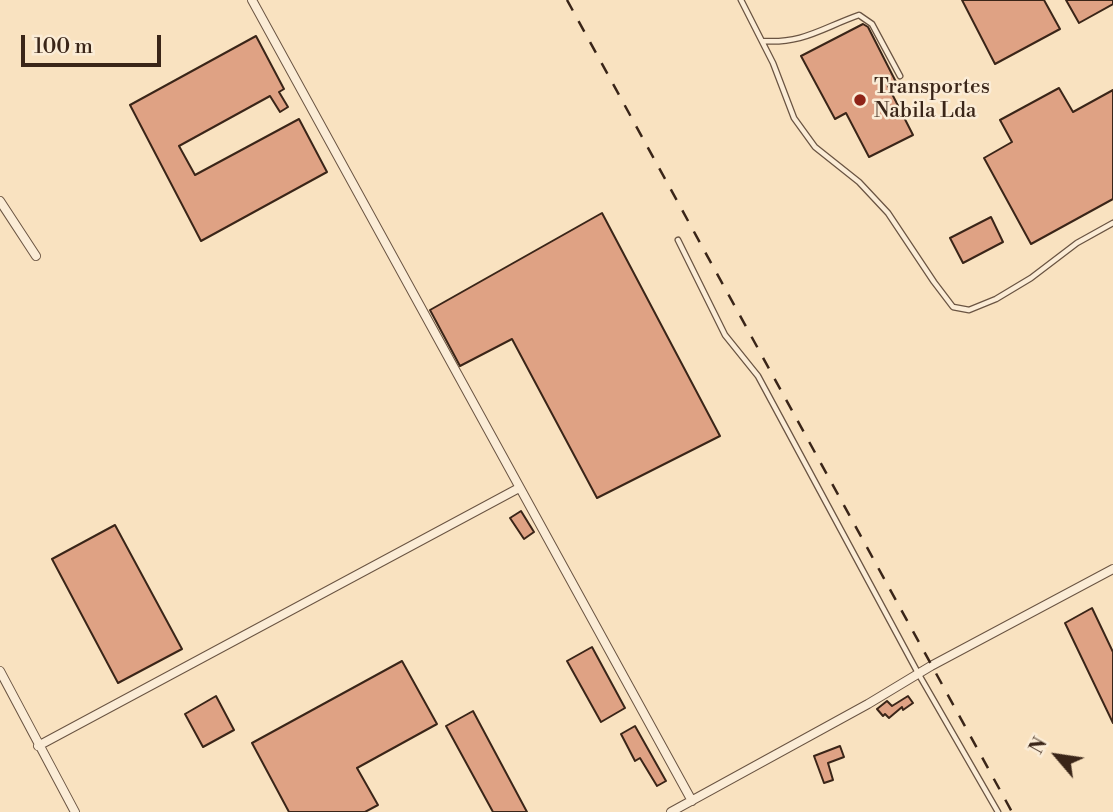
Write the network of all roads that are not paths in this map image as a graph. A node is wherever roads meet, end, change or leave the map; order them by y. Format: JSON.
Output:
{"nodes":[{"id":1,"x":252,"y":0,"type":"edge"},
{"id":2,"x":741,"y":0,"type":"edge"},
{"id":3,"x":761,"y":41,"type":"junction"},
{"id":4,"x":900,"y":76,"type":"dead end"},
{"id":5,"x":0,"y":201,"type":"edge"},
{"id":6,"x":1113,"y":223,"type":"edge"},
{"id":7,"x":678,"y":240,"type":"dead end"},
{"id":8,"x":36,"y":256,"type":"dead end"},
{"id":9,"x":519,"y":488,"type":"junction"},
{"id":10,"x":1113,"y":569,"type":"edge"},
{"id":11,"x":0,"y":671,"type":"edge"},
{"id":12,"x":918,"y":673,"type":"junction"},
{"id":13,"x":38,"y":746,"type":"junction"},
{"id":14,"x":692,"y":801,"type":"junction"},
{"id":15,"x":75,"y":812,"type":"edge"},
{"id":16,"x":671,"y":812,"type":"edge"},
{"id":17,"x":998,"y":812,"type":"edge"}],
"edges":[{"from":1,"to":9,"type":"street"},
{"from":2,"to":3,"type":"lane"},
{"from":3,"to":4,"type":"lane"},
{"from":3,"to":6,"type":"lane"},
{"from":5,"to":8,"type":"street"},
{"from":7,"to":12,"type":"lane"},
{"from":9,"to":13,"type":"street"},
{"from":9,"to":14,"type":"street"},
{"from":10,"to":12,"type":"street"},
{"from":11,"to":13,"type":"street"},
{"from":12,"to":14,"type":"street"},
{"from":12,"to":17,"type":"lane"},
{"from":13,"to":15,"type":"street"},
{"from":14,"to":16,"type":"street"}]}
